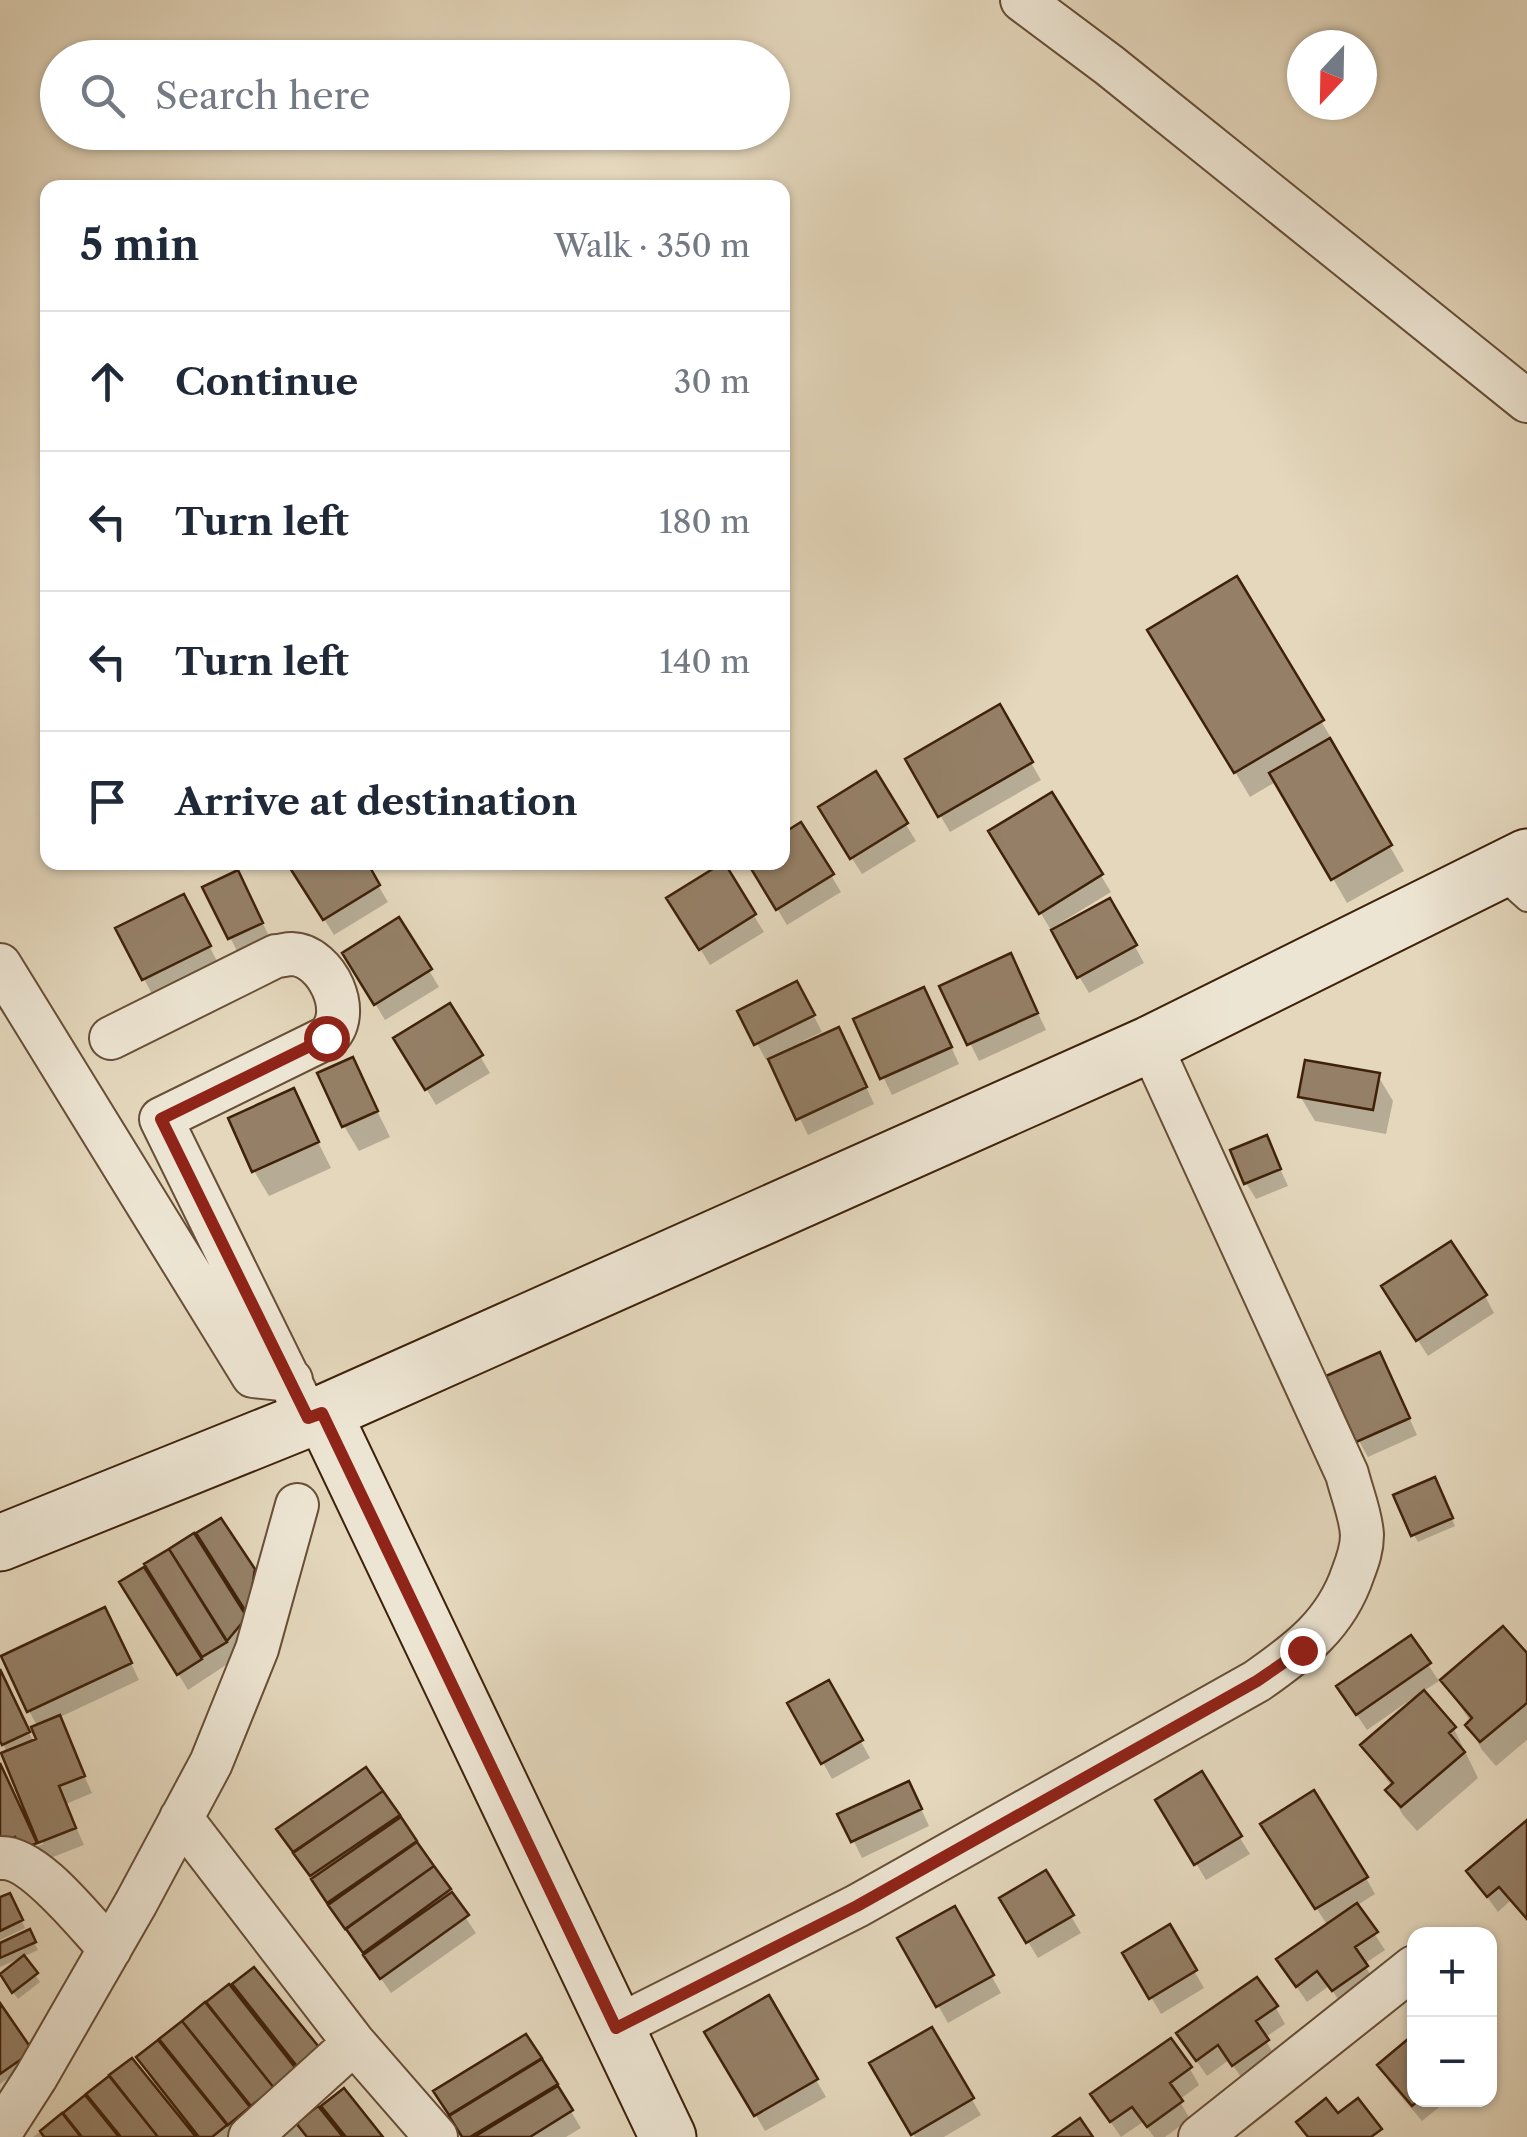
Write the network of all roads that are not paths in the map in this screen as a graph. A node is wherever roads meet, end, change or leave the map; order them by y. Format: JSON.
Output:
{"nodes":[{"id":1,"x":1022,"y":0,"type":"edge"},
{"id":2,"x":1527,"y":401,"type":"edge"},
{"id":3,"x":1517,"y":877,"type":"edge"},
{"id":4,"x":0,"y":965,"type":"edge"},
{"id":5,"x":111,"y":1038,"type":"dead end"},
{"id":6,"x":1150,"y":1044,"type":"junction"},
{"id":7,"x":307,"y":1404,"type":"junction"},
{"id":8,"x":297,"y":1506,"type":"dead end"},
{"id":9,"x":0,"y":1543,"type":"edge"},
{"id":10,"x":181,"y":1818,"type":"junction"},
{"id":11,"x":0,"y":1858,"type":"edge"},
{"id":12,"x":110,"y":1949,"type":"junction"},
{"id":13,"x":1407,"y":1973,"type":"edge"},
{"id":14,"x":616,"y":2028,"type":"junction"},
{"id":15,"x":354,"y":2043,"type":"junction"},
{"id":16,"x":0,"y":2133,"type":"edge"},
{"id":17,"x":250,"y":2137,"type":"edge"},
{"id":18,"x":436,"y":2137,"type":"edge"},
{"id":19,"x":668,"y":2137,"type":"edge"},
{"id":20,"x":1200,"y":2137,"type":"edge"}],
"edges":[{"from":1,"to":2,"type":"street"},
{"from":3,"to":6,"type":"street"},
{"from":4,"to":7,"type":"street"},
{"from":5,"to":7,"type":"street"},
{"from":6,"to":7,"type":"street"},
{"from":6,"to":14,"type":"street"},
{"from":7,"to":9,"type":"street"},
{"from":7,"to":14,"type":"street"},
{"from":8,"to":10,"type":"street"},
{"from":10,"to":12,"type":"street"},
{"from":10,"to":15,"type":"street"},
{"from":11,"to":12,"type":"street"},
{"from":12,"to":16,"type":"street"},
{"from":13,"to":20,"type":"street"},
{"from":14,"to":19,"type":"street"},
{"from":15,"to":17,"type":"street"},
{"from":15,"to":18,"type":"street"}]}
